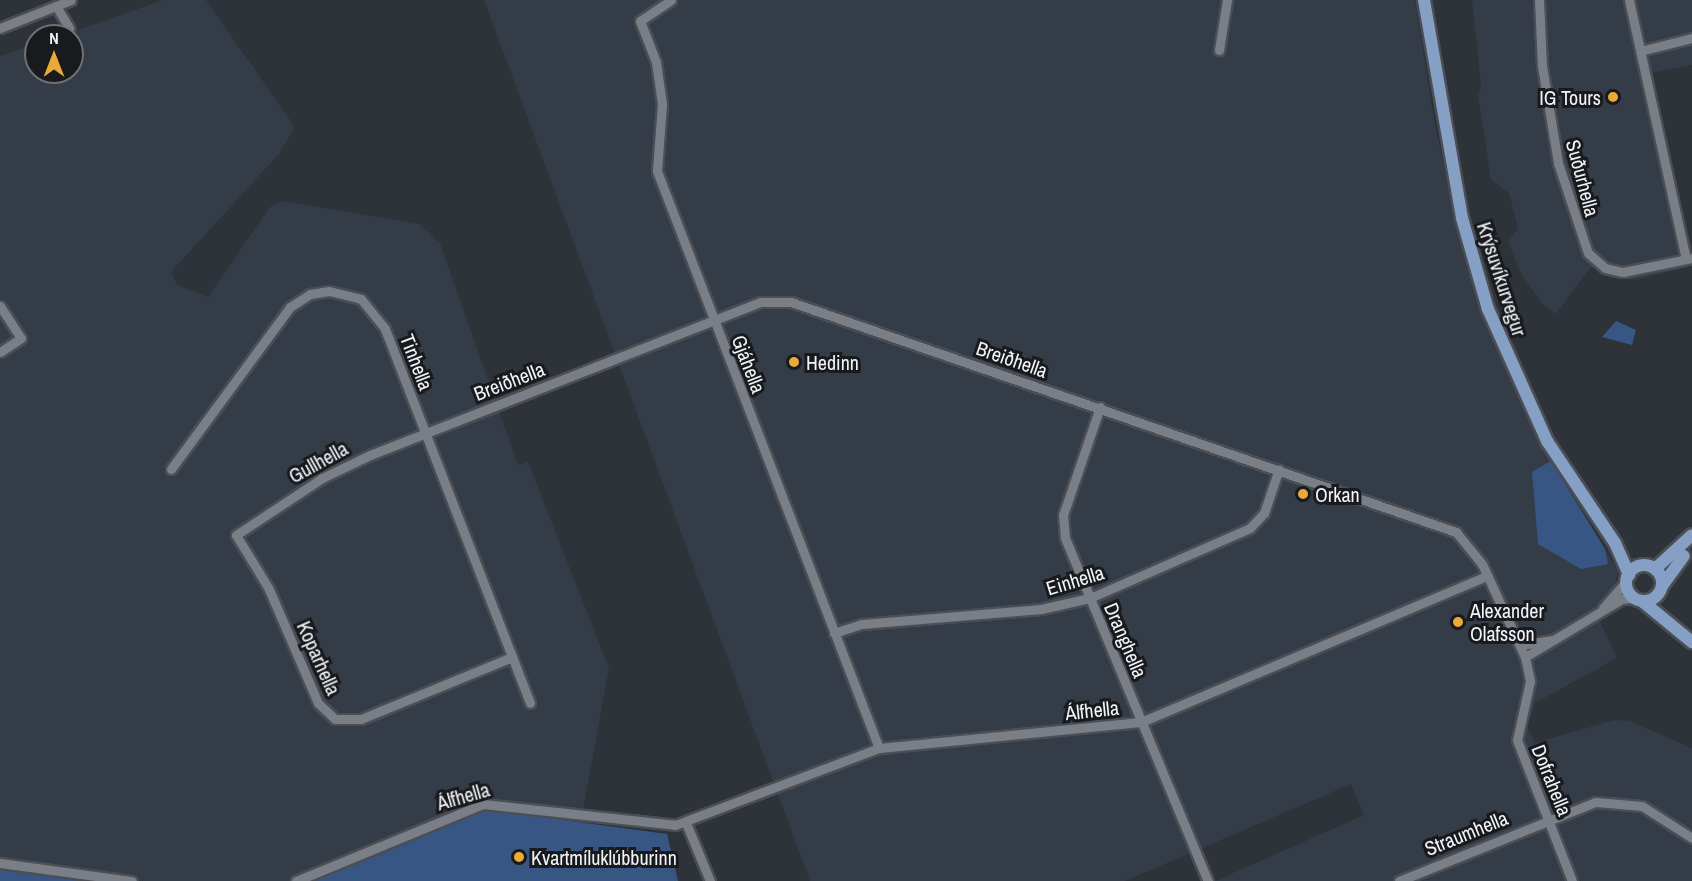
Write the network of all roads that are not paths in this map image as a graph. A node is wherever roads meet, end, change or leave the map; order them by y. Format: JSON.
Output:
{"nodes":[{"id":1,"x":71,"y":0,"type":"edge"},
{"id":2,"x":671,"y":0,"type":"edge"},
{"id":3,"x":1227,"y":0,"type":"edge"},
{"id":4,"x":1424,"y":0,"type":"edge"},
{"id":5,"x":1539,"y":0,"type":"edge"},
{"id":6,"x":1629,"y":0,"type":"edge"},
{"id":7,"x":56,"y":6,"type":"junction"},
{"id":8,"x":67,"y":24,"type":"edge"},
{"id":9,"x":0,"y":28,"type":"edge"},
{"id":10,"x":1692,"y":38,"type":"edge"},
{"id":11,"x":1692,"y":44,"type":"edge"},
{"id":12,"x":1219,"y":50,"type":"dead end"},
{"id":13,"x":1641,"y":53,"type":"junction"},
{"id":14,"x":1689,"y":259,"type":"edge"},
{"id":15,"x":0,"y":306,"type":"edge"},
{"id":16,"x":713,"y":323,"type":"junction"},
{"id":17,"x":0,"y":352,"type":"edge"},
{"id":18,"x":1100,"y":408,"type":"junction"},
{"id":19,"x":424,"y":432,"type":"junction"},
{"id":20,"x":171,"y":469,"type":"dead end"},
{"id":21,"x":1279,"y":469,"type":"junction"},
{"id":22,"x":236,"y":535,"type":"joint"},
{"id":23,"x":1692,"y":535,"type":"edge"},
{"id":24,"x":1616,"y":543,"type":"junction"},
{"id":25,"x":1692,"y":546,"type":"edge"},
{"id":26,"x":1651,"y":568,"type":"junction"},
{"id":27,"x":1487,"y":576,"type":"junction"},
{"id":28,"x":1628,"y":577,"type":"junction"},
{"id":29,"x":1660,"y":590,"type":"junction"},
{"id":30,"x":1090,"y":598,"type":"junction"},
{"id":31,"x":1638,"y":599,"type":"junction"},
{"id":32,"x":1600,"y":613,"type":"junction"},
{"id":33,"x":834,"y":633,"type":"junction"},
{"id":34,"x":1692,"y":636,"type":"edge"},
{"id":35,"x":1560,"y":639,"type":"junction"},
{"id":36,"x":1692,"y":642,"type":"edge"},
{"id":37,"x":1521,"y":645,"type":"junction"},
{"id":38,"x":512,"y":657,"type":"junction"},
{"id":39,"x":1525,"y":657,"type":"junction"},
{"id":40,"x":530,"y":703,"type":"dead end"},
{"id":41,"x":1142,"y":722,"type":"junction"},
{"id":42,"x":879,"y":747,"type":"junction"},
{"id":43,"x":1548,"y":819,"type":"junction"},
{"id":44,"x":686,"y":823,"type":"junction"},
{"id":45,"x":1692,"y":838,"type":"edge"},
{"id":46,"x":0,"y":863,"type":"edge"},
{"id":47,"x":132,"y":881,"type":"edge"},
{"id":48,"x":296,"y":881,"type":"edge"},
{"id":49,"x":710,"y":881,"type":"edge"},
{"id":50,"x":1208,"y":881,"type":"edge"},
{"id":51,"x":1399,"y":881,"type":"edge"},
{"id":52,"x":1572,"y":881,"type":"edge"}],
"edges":[{"from":1,"to":7,"type":"street"},
{"from":2,"to":16,"type":"street","name":"Gjáhella"},
{"from":3,"to":12,"type":"street"},
{"from":4,"to":24,"type":"main road","name":"Krýsuvíkurvegur"},
{"from":5,"to":14,"type":"street","name":"Suðurhella"},
{"from":6,"to":13,"type":"street"},
{"from":7,"to":8,"type":"street"},
{"from":7,"to":9,"type":"street"},
{"from":10,"to":13,"type":"street"},
{"from":11,"to":13,"type":"street"},
{"from":13,"to":14,"type":"street"},
{"from":15,"to":17,"type":"street"},
{"from":16,"to":18,"type":"street","name":"Breiðhella"},
{"from":16,"to":19,"type":"street","name":"Breiðhella"},
{"from":16,"to":33,"type":"street","name":"Gjáhella"},
{"from":18,"to":21,"type":"street","name":"Breiðhella"},
{"from":18,"to":30,"type":"street","name":"Dranghella"},
{"from":19,"to":20,"type":"street","name":"Tinhella"},
{"from":19,"to":22,"type":"street","name":"Gullhella"},
{"from":19,"to":38,"type":"street","name":"Tinhella"},
{"from":21,"to":27,"type":"street","name":"Breiðhella"},
{"from":21,"to":30,"type":"street","name":"Einhella"},
{"from":22,"to":38,"type":"street","name":"Koparhella"},
{"from":23,"to":26,"type":"main road"},
{"from":24,"to":26,"type":"main road","name":"Krýsuvíkurvegur"},
{"from":24,"to":28,"type":"main road","name":"Krýsuvíkurvegur"},
{"from":25,"to":29,"type":"main road"},
{"from":26,"to":28,"type":"main road"},
{"from":26,"to":29,"type":"main road"},
{"from":27,"to":37,"type":"street","name":"Breiðhella"},
{"from":27,"to":41,"type":"street","name":"Álfhella"},
{"from":28,"to":31,"type":"main road","name":"Krýsuvíkurvegur"},
{"from":28,"to":32,"type":"street"},
{"from":29,"to":31,"type":"main road"},
{"from":29,"to":34,"type":"main road"},
{"from":30,"to":33,"type":"street","name":"Einhella"},
{"from":30,"to":41,"type":"street","name":"Dranghella"},
{"from":31,"to":32,"type":"street"},
{"from":31,"to":36,"type":"main road"},
{"from":32,"to":35,"type":"street"},
{"from":33,"to":42,"type":"street","name":"Gjáhella"},
{"from":35,"to":37,"type":"street"},
{"from":35,"to":39,"type":"street"},
{"from":37,"to":39,"type":"street","name":"Breiðhella"},
{"from":38,"to":40,"type":"street","name":"Tinhella"},
{"from":39,"to":43,"type":"street","name":"Dofrahella"},
{"from":41,"to":42,"type":"street","name":"Álfhella"},
{"from":41,"to":50,"type":"street","name":"Dranghella"},
{"from":42,"to":44,"type":"street","name":"Álfhella"},
{"from":43,"to":45,"type":"street","name":"Straumhella"},
{"from":43,"to":51,"type":"street","name":"Straumhella"},
{"from":43,"to":52,"type":"street","name":"Dofrahella"},
{"from":44,"to":48,"type":"street","name":"Álfhella"},
{"from":44,"to":49,"type":"street"},
{"from":46,"to":47,"type":"street"}]}
